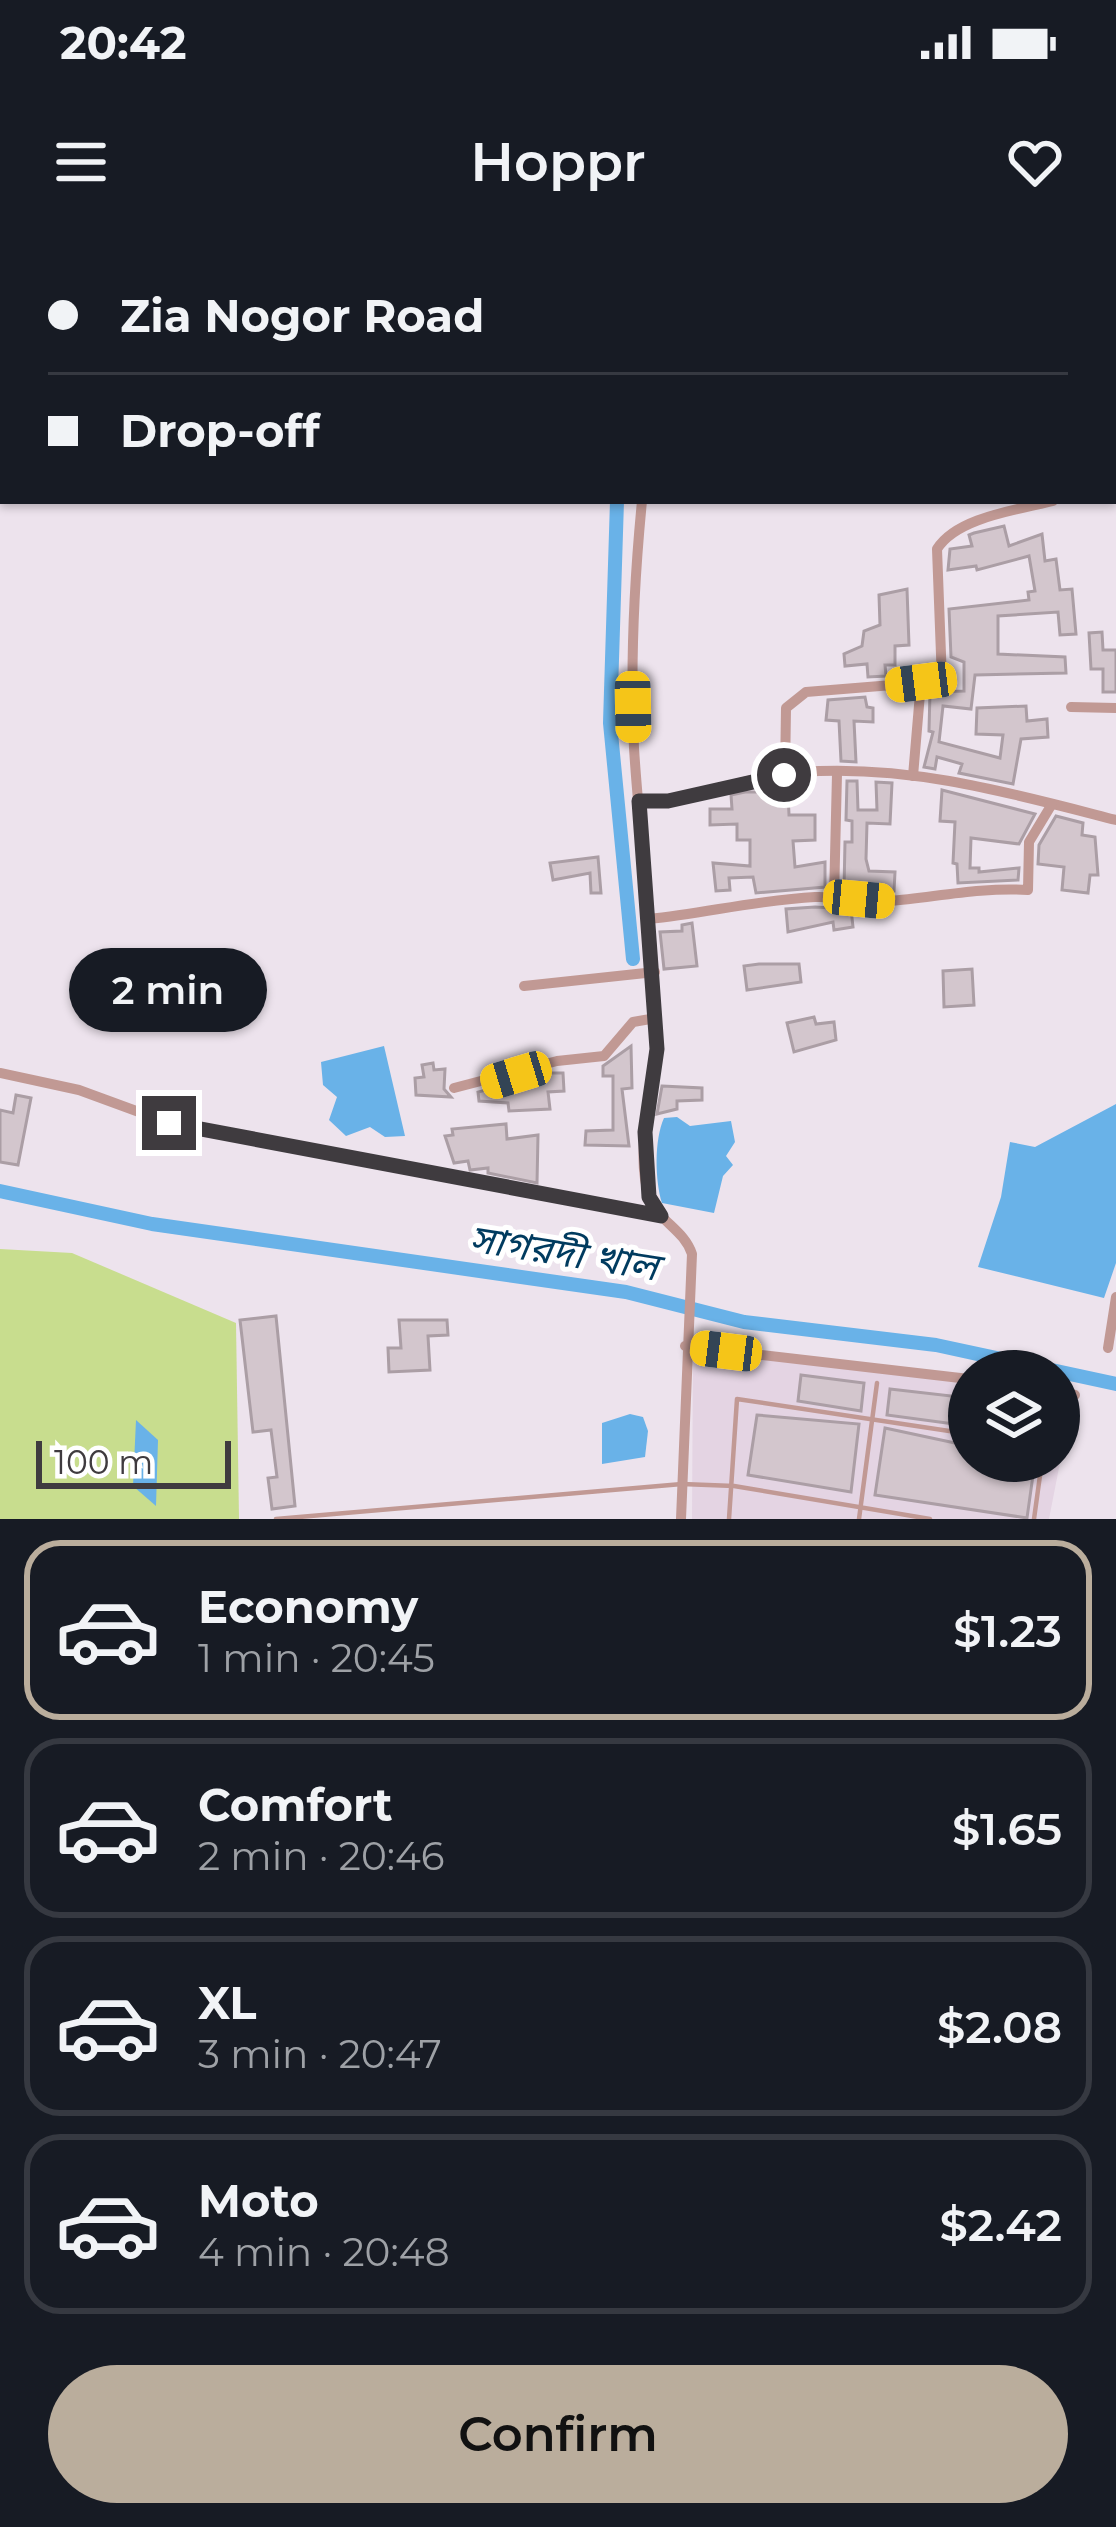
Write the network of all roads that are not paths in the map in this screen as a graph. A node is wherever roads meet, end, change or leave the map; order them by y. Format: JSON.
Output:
{"nodes":[{"id":1,"x":642,"y":504,"type":"edge"},
{"id":2,"x":1043,"y":504,"type":"edge"},
{"id":3,"x":921,"y":682,"type":"junction"},
{"id":4,"x":1071,"y":707,"type":"dead end"},
{"id":5,"x":1116,"y":708,"type":"edge"},
{"id":6,"x":837,"y":774,"type":"junction"},
{"id":7,"x":784,"y":775,"type":"junction"},
{"id":8,"x":913,"y":776,"type":"junction"},
{"id":9,"x":639,"y":801,"type":"junction"},
{"id":10,"x":1052,"y":803,"type":"junction"},
{"id":11,"x":1116,"y":820,"type":"edge"},
{"id":12,"x":834,"y":898,"type":"junction"},
{"id":13,"x":650,"y":919,"type":"junction"},
{"id":14,"x":655,"y":972,"type":"junction"},
{"id":15,"x":524,"y":986,"type":"dead end"},
{"id":16,"x":656,"y":1018,"type":"junction"},
{"id":17,"x":0,"y":1073,"type":"edge"},
{"id":18,"x":454,"y":1088,"type":"dead end"},
{"id":19,"x":661,"y":1216,"type":"junction"},
{"id":20,"x":1116,"y":1298,"type":"edge"},
{"id":21,"x":685,"y":1341,"type":"junction"},
{"id":22,"x":1108,"y":1348,"type":"dead end"},
{"id":23,"x":948,"y":1376,"type":"edge"},
{"id":24,"x":877,"y":1383,"type":"dead end"},
{"id":25,"x":872,"y":1420,"type":"junction"},
{"id":26,"x":948,"y":1431,"type":"edge"},
{"id":27,"x":1039,"y":1482,"type":"edge"},
{"id":28,"x":682,"y":1484,"type":"junction"},
{"id":29,"x":734,"y":1486,"type":"junction"},
{"id":30,"x":860,"y":1510,"type":"junction"},
{"id":31,"x":276,"y":1519,"type":"edge"},
{"id":32,"x":681,"y":1519,"type":"edge"},
{"id":33,"x":729,"y":1519,"type":"edge"},
{"id":34,"x":859,"y":1519,"type":"edge"},
{"id":35,"x":930,"y":1519,"type":"edge"},
{"id":36,"x":1034,"y":1519,"type":"edge"}],
"edges":[{"from":1,"to":9,"type":"street"},
{"from":2,"to":3,"type":"street"},
{"from":3,"to":7,"type":"street"},
{"from":3,"to":8,"type":"street"},
{"from":4,"to":5,"type":"street"},
{"from":6,"to":7,"type":"street"},
{"from":6,"to":8,"type":"street"},
{"from":6,"to":12,"type":"street"},
{"from":7,"to":9,"type":"street"},
{"from":8,"to":10,"type":"street"},
{"from":9,"to":13,"type":"street"},
{"from":10,"to":11,"type":"street"},
{"from":10,"to":12,"type":"street"},
{"from":12,"to":13,"type":"street"},
{"from":13,"to":14,"type":"street"},
{"from":14,"to":15,"type":"street"},
{"from":14,"to":16,"type":"street"},
{"from":16,"to":18,"type":"street"},
{"from":16,"to":19,"type":"street"},
{"from":17,"to":19,"type":"street"},
{"from":19,"to":21,"type":"street"},
{"from":20,"to":22,"type":"street"},
{"from":21,"to":23,"type":"street"},
{"from":21,"to":28,"type":"street"},
{"from":24,"to":25,"type":"lane"},
{"from":25,"to":26,"type":"lane"},
{"from":25,"to":29,"type":"lane"},
{"from":25,"to":30,"type":"lane"},
{"from":27,"to":36,"type":"lane"},
{"from":28,"to":29,"type":"lane"},
{"from":28,"to":31,"type":"lane"},
{"from":28,"to":32,"type":"street"},
{"from":29,"to":30,"type":"lane"},
{"from":29,"to":33,"type":"lane"},
{"from":30,"to":34,"type":"lane"},
{"from":30,"to":35,"type":"lane"}]}
